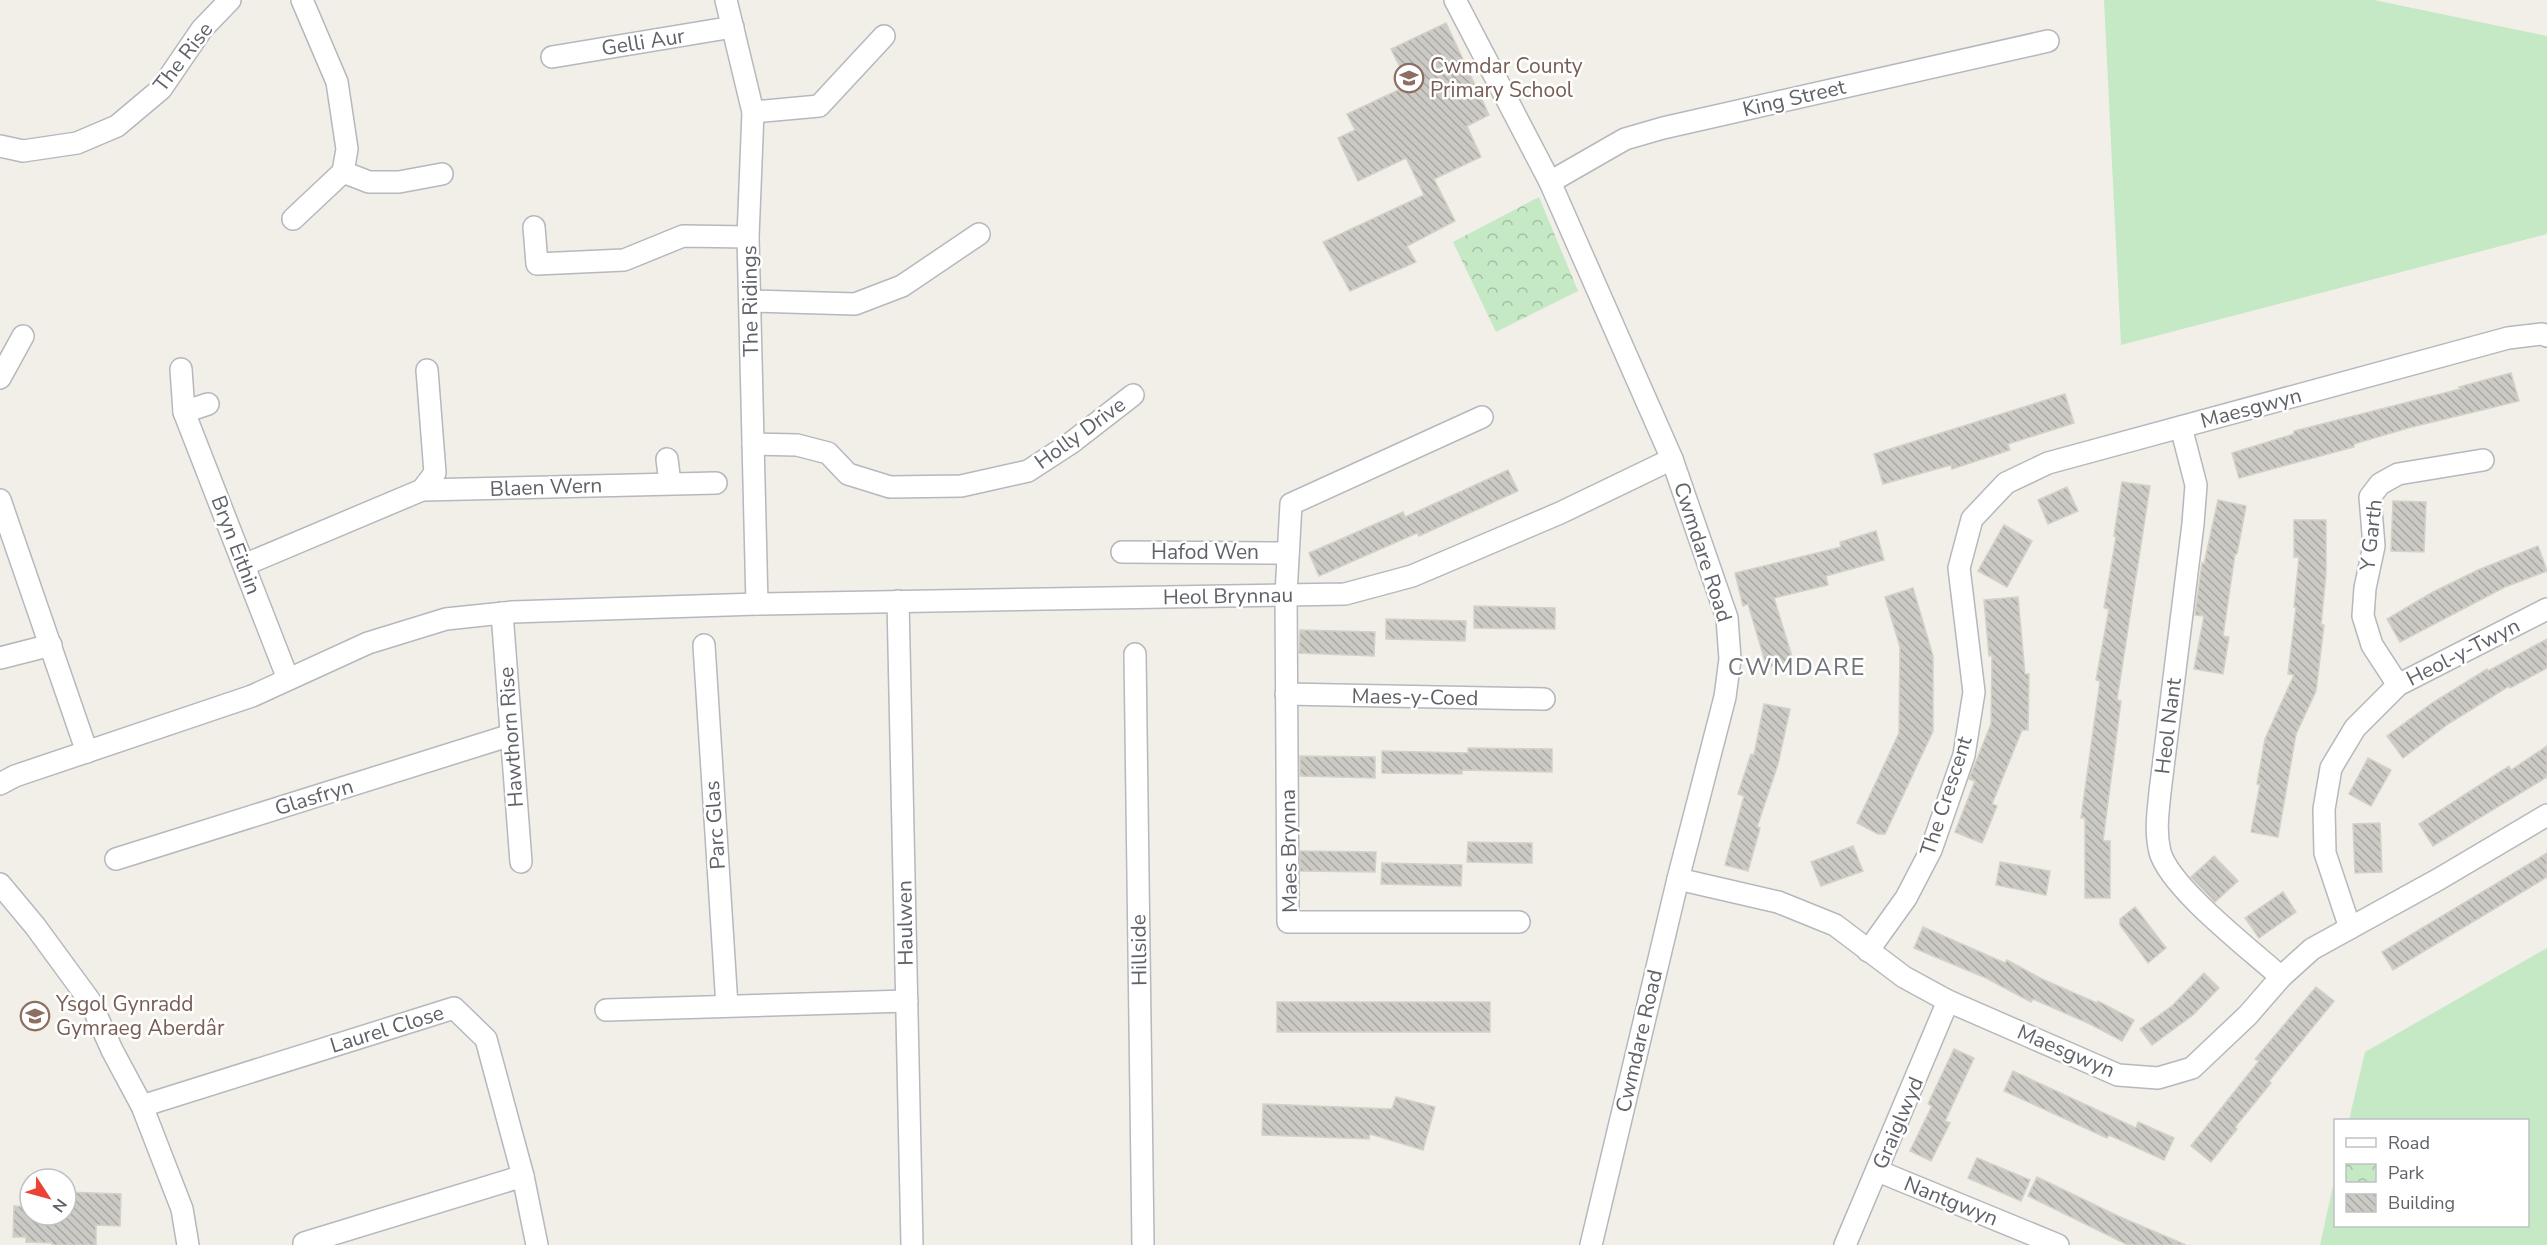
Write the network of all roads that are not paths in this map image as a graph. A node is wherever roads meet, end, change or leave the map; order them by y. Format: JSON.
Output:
{"nodes":[{"id":1,"x":230,"y":0,"type":"edge"},
{"id":2,"x":302,"y":0,"type":"edge"},
{"id":3,"x":726,"y":0,"type":"edge"},
{"id":4,"x":1455,"y":0,"type":"edge"},
{"id":5,"x":734,"y":27,"type":"junction"},
{"id":6,"x":884,"y":36,"type":"dead end"},
{"id":7,"x":2048,"y":41,"type":"dead end"},
{"id":8,"x":552,"y":57,"type":"dead end"},
{"id":9,"x":753,"y":111,"type":"junction"},
{"id":10,"x":0,"y":146,"type":"edge"},
{"id":11,"x":343,"y":172,"type":"junction"},
{"id":12,"x":442,"y":174,"type":"dead end"},
{"id":13,"x":1550,"y":182,"type":"junction"},
{"id":14,"x":293,"y":219,"type":"dead end"},
{"id":15,"x":534,"y":227,"type":"dead end"},
{"id":16,"x":980,"y":234,"type":"dead end"},
{"id":17,"x":748,"y":237,"type":"junction"},
{"id":18,"x":750,"y":301,"type":"junction"},
{"id":19,"x":24,"y":336,"type":"dead end"},
{"id":20,"x":2547,"y":336,"type":"edge"},
{"id":21,"x":181,"y":369,"type":"dead end"},
{"id":22,"x":427,"y":370,"type":"dead end"},
{"id":23,"x":0,"y":378,"type":"edge"},
{"id":24,"x":1133,"y":395,"type":"dead end"},
{"id":25,"x":208,"y":404,"type":"dead end"},
{"id":26,"x":184,"y":412,"type":"junction"},
{"id":27,"x":1482,"y":417,"type":"dead end"},
{"id":28,"x":2181,"y":427,"type":"junction"},
{"id":29,"x":753,"y":444,"type":"junction"},
{"id":30,"x":667,"y":459,"type":"dead end"},
{"id":31,"x":1672,"y":459,"type":"junction"},
{"id":32,"x":2483,"y":460,"type":"dead end"},
{"id":33,"x":670,"y":483,"type":"junction"},
{"id":34,"x":716,"y":483,"type":"dead end"},
{"id":35,"x":422,"y":490,"type":"junction"},
{"id":36,"x":0,"y":500,"type":"edge"},
{"id":37,"x":1972,"y":519,"type":"joint"},
{"id":38,"x":1122,"y":552,"type":"dead end"},
{"id":39,"x":1288,"y":553,"type":"junction"},
{"id":40,"x":244,"y":565,"type":"junction"},
{"id":41,"x":1286,"y":594,"type":"junction"},
{"id":42,"x":898,"y":601,"type":"junction"},
{"id":43,"x":757,"y":604,"type":"junction"},
{"id":44,"x":2547,"y":609,"type":"edge"},
{"id":45,"x":502,"y":613,"type":"junction"},
{"id":46,"x":51,"y":645,"type":"junction"},
{"id":47,"x":704,"y":645,"type":"dead end"},
{"id":48,"x":1135,"y":654,"type":"dead end"},
{"id":49,"x":0,"y":658,"type":"edge"},
{"id":50,"x":288,"y":679,"type":"junction"},
{"id":51,"x":2398,"y":685,"type":"junction"},
{"id":52,"x":1286,"y":694,"type":"junction"},
{"id":53,"x":1544,"y":699,"type":"dead end"},
{"id":54,"x":511,"y":735,"type":"junction"},
{"id":55,"x":87,"y":752,"type":"junction"},
{"id":56,"x":0,"y":783,"type":"edge"},
{"id":57,"x":2547,"y":815,"type":"edge"},
{"id":58,"x":116,"y":860,"type":"dead end"},
{"id":59,"x":521,"y":862,"type":"dead end"},
{"id":60,"x":1678,"y":879,"type":"junction"},
{"id":61,"x":0,"y":884,"type":"edge"},
{"id":62,"x":1519,"y":922,"type":"dead end"},
{"id":63,"x":2350,"y":928,"type":"junction"},
{"id":64,"x":1868,"y":951,"type":"junction"},
{"id":65,"x":2281,"y":977,"type":"junction"},
{"id":66,"x":907,"y":1001,"type":"junction"},
{"id":67,"x":1948,"y":1001,"type":"junction"},
{"id":68,"x":727,"y":1006,"type":"junction"},
{"id":69,"x":606,"y":1010,"type":"dead end"},
{"id":70,"x":142,"y":1106,"type":"junction"},
{"id":71,"x":1878,"y":1171,"type":"junction"},
{"id":72,"x":523,"y":1176,"type":"junction"},
{"id":73,"x":304,"y":1243,"type":"dead end"},
{"id":74,"x":188,"y":1245,"type":"edge"},
{"id":75,"x":537,"y":1245,"type":"edge"},
{"id":76,"x":912,"y":1245,"type":"edge"},
{"id":77,"x":1143,"y":1245,"type":"edge"},
{"id":78,"x":1591,"y":1245,"type":"edge"},
{"id":79,"x":1845,"y":1245,"type":"edge"},
{"id":80,"x":2058,"y":1245,"type":"edge"}],
"edges":[{"from":1,"to":10,"type":"street","name":"The Rise"},
{"from":2,"to":11,"type":"street"},
{"from":3,"to":5,"type":"street","name":"The Ridings"},
{"from":4,"to":13,"type":"street","name":"Cwmdare Road"},
{"from":5,"to":8,"type":"street","name":"Gelli Aur"},
{"from":5,"to":9,"type":"street","name":"The Ridings"},
{"from":6,"to":9,"type":"street"},
{"from":7,"to":13,"type":"street","name":"King Street"},
{"from":9,"to":17,"type":"street","name":"The Ridings"},
{"from":11,"to":12,"type":"street"},
{"from":11,"to":14,"type":"street"},
{"from":13,"to":31,"type":"street","name":"Cwmdare Road"},
{"from":15,"to":17,"type":"street"},
{"from":16,"to":18,"type":"street"},
{"from":17,"to":18,"type":"street","name":"The Ridings"},
{"from":18,"to":29,"type":"street","name":"The Ridings"},
{"from":19,"to":23,"type":"street"},
{"from":20,"to":28,"type":"street","name":"Maesgwyn"},
{"from":21,"to":26,"type":"street","name":"Bryn Eithin"},
{"from":22,"to":35,"type":"street"},
{"from":24,"to":29,"type":"street","name":"Holly Drive"},
{"from":25,"to":26,"type":"street"},
{"from":26,"to":40,"type":"street","name":"Bryn Eithin"},
{"from":27,"to":39,"type":"street"},
{"from":28,"to":37,"type":"street","name":"Maesgwyn"},
{"from":28,"to":65,"type":"street","name":"Heol Nant"},
{"from":29,"to":43,"type":"street","name":"The Ridings"},
{"from":30,"to":33,"type":"street"},
{"from":31,"to":41,"type":"street","name":"Heol Brynnau"},
{"from":31,"to":60,"type":"street","name":"Cwmdare Road"},
{"from":32,"to":51,"type":"street","name":"Y Garth"},
{"from":33,"to":34,"type":"street","name":"Blaen Wern"},
{"from":33,"to":35,"type":"street","name":"Blaen Wern"},
{"from":35,"to":40,"type":"street","name":"Blaen Wern"},
{"from":36,"to":46,"type":"street"},
{"from":37,"to":64,"type":"street","name":"The Crescent"},
{"from":38,"to":39,"type":"street","name":"Hafod Wen"},
{"from":39,"to":41,"type":"street"},
{"from":40,"to":50,"type":"street","name":"Bryn Eithin"},
{"from":41,"to":42,"type":"street","name":"Heol Brynnau"},
{"from":41,"to":52,"type":"street"},
{"from":42,"to":43,"type":"street","name":"Heol Brynnau"},
{"from":42,"to":66,"type":"street","name":"Haulwen"},
{"from":43,"to":45,"type":"street","name":"Heol Brynnau"},
{"from":44,"to":51,"type":"street","name":"Heol-y-Twyn"},
{"from":45,"to":50,"type":"street","name":"Heol Brynnau"},
{"from":45,"to":54,"type":"street","name":"Hawthorn Rise"},
{"from":46,"to":49,"type":"street"},
{"from":46,"to":55,"type":"street"},
{"from":47,"to":68,"type":"street","name":"Parc Glas"},
{"from":48,"to":77,"type":"street","name":"Hillside"},
{"from":50,"to":55,"type":"street","name":"Heol Brynnau"},
{"from":51,"to":63,"type":"street","name":"Heol-y-Twyn"},
{"from":52,"to":53,"type":"street","name":"Maes-y-Coed"},
{"from":52,"to":62,"type":"street","name":"Maes Brynna"},
{"from":54,"to":58,"type":"street","name":"Glasfryn"},
{"from":54,"to":59,"type":"street","name":"Hawthorn Rise"},
{"from":55,"to":56,"type":"street","name":"Heol Brynnau"},
{"from":57,"to":63,"type":"street","name":"Maesgwyn"},
{"from":60,"to":64,"type":"street","name":"Maesgwyn"},
{"from":60,"to":78,"type":"street","name":"Cwmdare Road"},
{"from":61,"to":70,"type":"street"},
{"from":63,"to":65,"type":"street","name":"Maesgwyn"},
{"from":64,"to":67,"type":"street","name":"Maesgwyn"},
{"from":65,"to":67,"type":"street","name":"Maesgwyn"},
{"from":66,"to":68,"type":"street"},
{"from":66,"to":76,"type":"street","name":"Haulwen"},
{"from":67,"to":71,"type":"street","name":"Graiglwyd"},
{"from":68,"to":69,"type":"street"},
{"from":70,"to":72,"type":"street","name":"Laurel Close"},
{"from":70,"to":74,"type":"street"},
{"from":71,"to":79,"type":"street","name":"Graiglwyd"},
{"from":71,"to":80,"type":"street","name":"Nantgwyn"},
{"from":72,"to":73,"type":"street"},
{"from":72,"to":75,"type":"street","name":"Laurel Close"}]}
